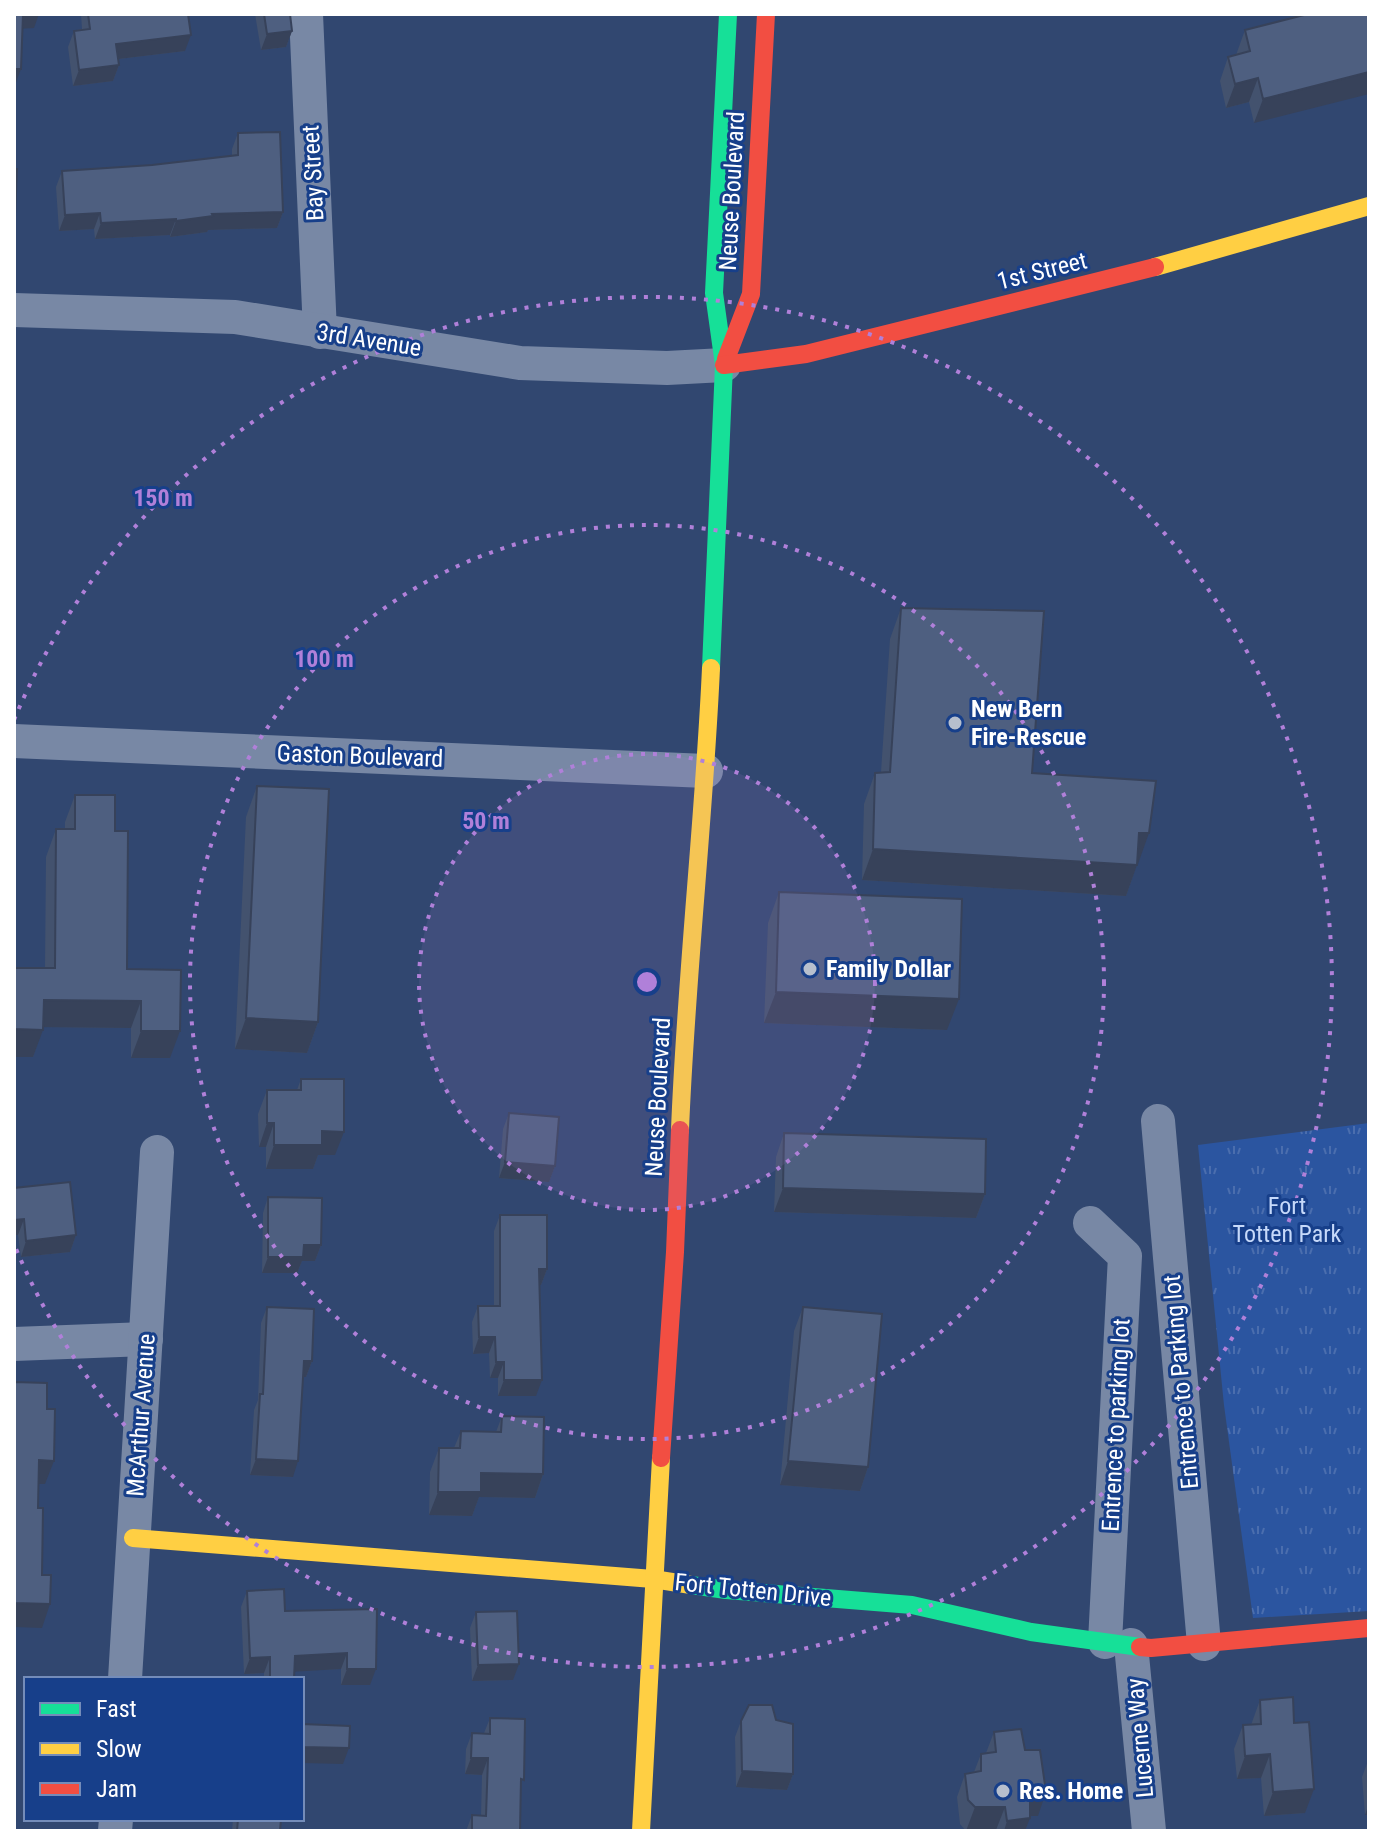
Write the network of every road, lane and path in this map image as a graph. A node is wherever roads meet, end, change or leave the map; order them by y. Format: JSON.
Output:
{"nodes":[{"id":1,"x":306,"y":14,"type":"edge"},
{"id":2,"x":728,"y":14,"type":"edge"},
{"id":3,"x":766,"y":14,"type":"edge"},
{"id":4,"x":1369,"y":206,"type":"edge"},
{"id":5,"x":14,"y":310,"type":"edge"},
{"id":6,"x":320,"y":332,"type":"junction"},
{"id":7,"x":724,"y":365,"type":"junction"},
{"id":8,"x":14,"y":741,"type":"edge"},
{"id":9,"x":706,"y":771,"type":"junction"},
{"id":10,"x":1158,"y":1121,"type":"dead end"},
{"id":11,"x":157,"y":1152,"type":"dead end"},
{"id":12,"x":1090,"y":1223,"type":"dead end"},
{"id":13,"x":146,"y":1339,"type":"junction"},
{"id":14,"x":14,"y":1344,"type":"edge"},
{"id":15,"x":133,"y":1538,"type":"junction"},
{"id":16,"x":653,"y":1579,"type":"junction"},
{"id":17,"x":1369,"y":1628,"type":"edge"},
{"id":18,"x":1118,"y":1644,"type":"junction"},
{"id":19,"x":1204,"y":1644,"type":"junction"},
{"id":20,"x":125,"y":1677,"type":"edge"},
{"id":21,"x":641,"y":1831,"type":"edge"},
{"id":22,"x":1149,"y":1831,"type":"edge"}],
"edges":[{"from":1,"to":6,"type":"street","name":"Bay Street"},
{"from":2,"to":7,"type":"main road","name":"Neuse Boulevard"},
{"from":3,"to":7,"type":"main road","name":"Neuse Boulevard"},
{"from":4,"to":7,"type":"main road","name":"1st Street"},
{"from":5,"to":6,"type":"street","name":"3rd Avenue"},
{"from":6,"to":7,"type":"street","name":"3rd Avenue"},
{"from":7,"to":9,"type":"main road","name":"Neuse Boulevard"},
{"from":8,"to":9,"type":"street","name":"Gaston Boulevard"},
{"from":9,"to":16,"type":"main road","name":"Neuse Boulevard"},
{"from":10,"to":19,"type":"street","name":"Entrence to Parking lot"},
{"from":11,"to":13,"type":"street","name":"McArthur Avenue"},
{"from":12,"to":18,"type":"street","name":"Entrence to parking lot"},
{"from":13,"to":14,"type":"street"},
{"from":13,"to":15,"type":"street","name":"McArthur Avenue"},
{"from":15,"to":16,"type":"main road","name":"Fort Totten Drive"},
{"from":15,"to":20,"type":"street","name":"McArthur Avenue"},
{"from":16,"to":18,"type":"main road","name":"Fort Totten Drive"},
{"from":16,"to":21,"type":"main road","name":"Neuse Boulevard"},
{"from":17,"to":19,"type":"main road","name":"Fort Totten Drive"},
{"from":18,"to":19,"type":"main road","name":"Fort Totten Drive"},
{"from":18,"to":22,"type":"street","name":"Lucerne Way"}]}
